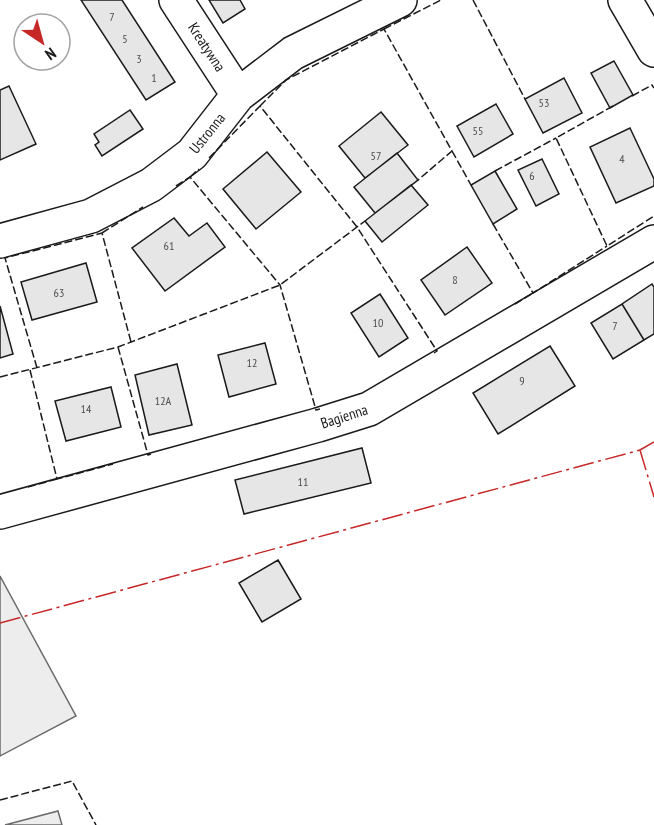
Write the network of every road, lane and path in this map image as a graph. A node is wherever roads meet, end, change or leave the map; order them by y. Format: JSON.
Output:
{"nodes":[{"id":1,"x":176,"y":0,"type":"edge"},
{"id":2,"x":400,"y":0,"type":"edge"},
{"id":3,"x":625,"y":0,"type":"edge"},
{"id":4,"x":654,"y":50,"type":"edge"},
{"id":5,"x":238,"y":94,"type":"junction"},
{"id":6,"x":0,"y":241,"type":"edge"},
{"id":7,"x":654,"y":242,"type":"edge"},
{"id":8,"x":0,"y":512,"type":"edge"}],
"edges":[{"from":1,"to":5,"type":"street","name":"Kreatywna"},
{"from":2,"to":5,"type":"street","name":"Ustronna"},
{"from":3,"to":4,"type":"street"},
{"from":5,"to":6,"type":"street","name":"Ustronna"},
{"from":7,"to":8,"type":"street","name":"Bagienna"}]}
